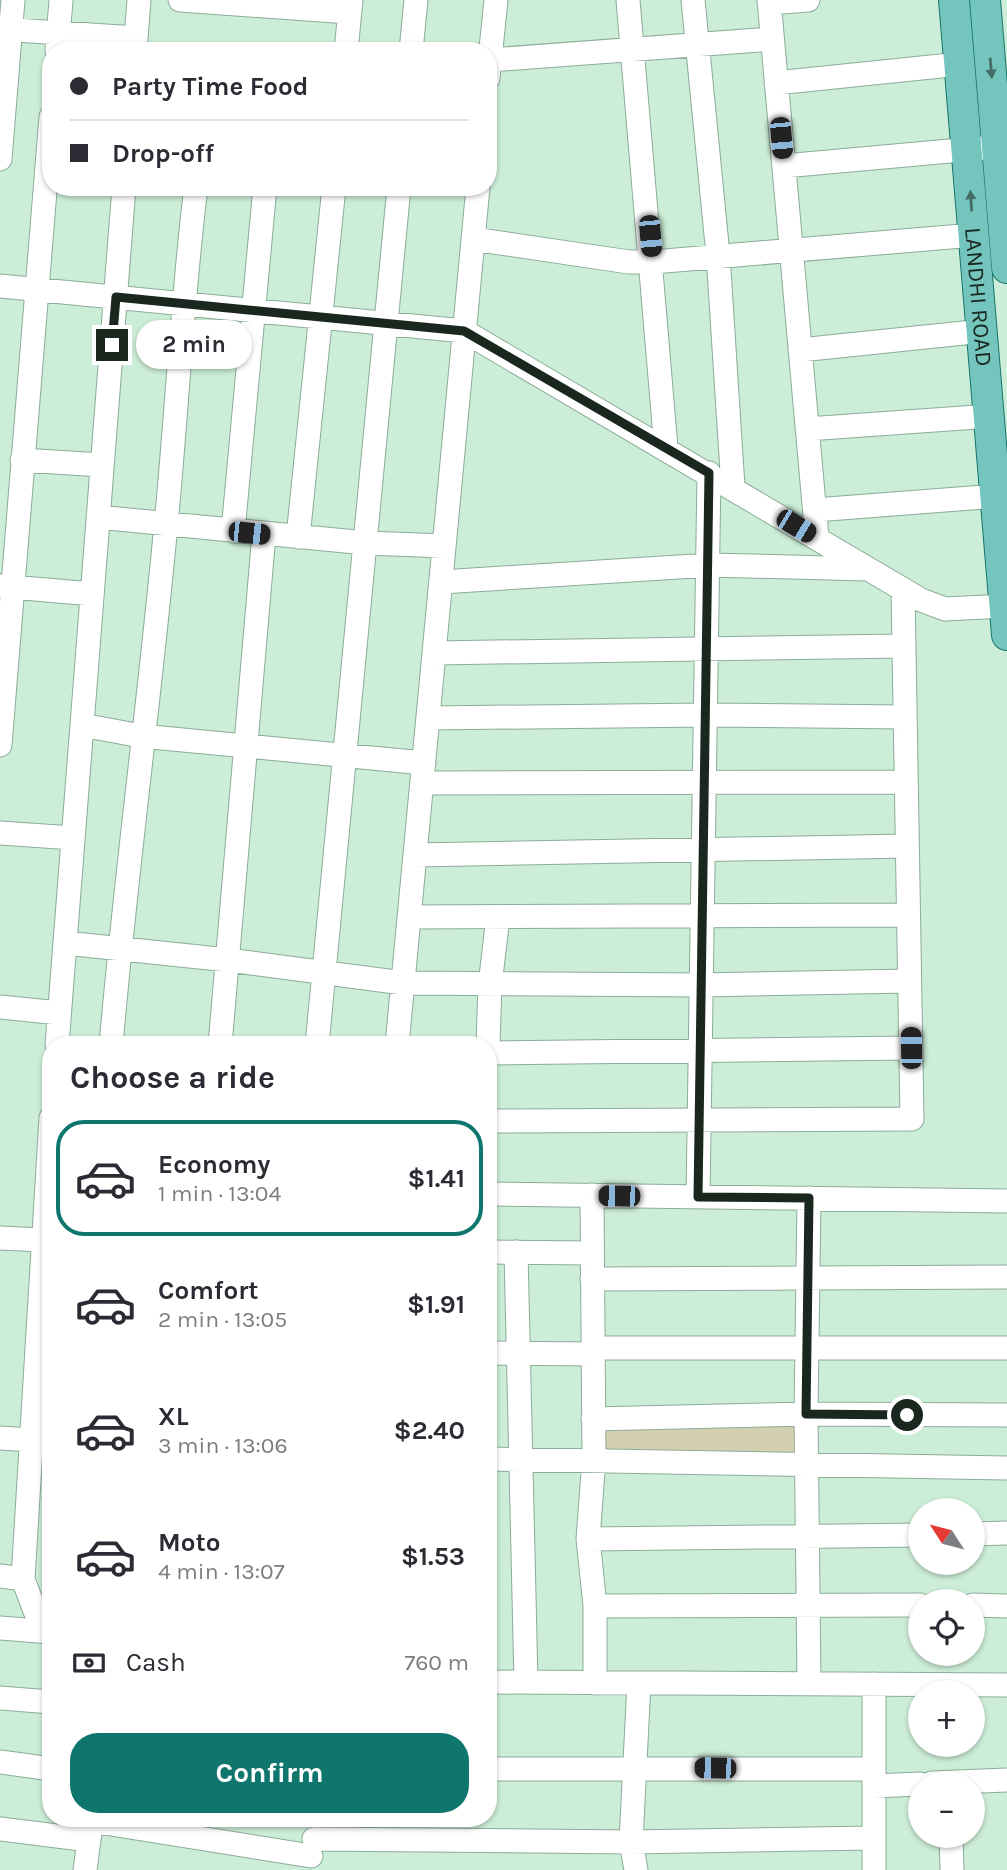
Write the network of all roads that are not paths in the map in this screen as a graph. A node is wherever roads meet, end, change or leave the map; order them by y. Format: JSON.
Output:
{"nodes":[{"id":1,"x":13,"y":0,"type":"edge"},
{"id":2,"x":61,"y":0,"type":"edge"},
{"id":3,"x":139,"y":0,"type":"edge"},
{"id":4,"x":180,"y":0,"type":"edge"},
{"id":5,"x":416,"y":0,"type":"edge"},
{"id":6,"x":496,"y":0,"type":"edge"},
{"id":7,"x":628,"y":0,"type":"edge"},
{"id":8,"x":693,"y":0,"type":"edge"},
{"id":9,"x":808,"y":0,"type":"edge"},
{"id":10,"x":954,"y":0,"type":"edge"},
{"id":11,"x":985,"y":0,"type":"edge"},
{"id":12,"x":216,"y":1,"type":"edge"},
{"id":13,"x":769,"y":2,"type":"edge"},
{"id":14,"x":284,"y":4,"type":"edge"},
{"id":15,"x":350,"y":6,"type":"edge"},
{"id":16,"x":5,"y":29,"type":"edge"},
{"id":17,"x":772,"y":38,"type":"junction"},
{"id":18,"x":57,"y":42,"type":"edge"},
{"id":19,"x":136,"y":42,"type":"edge"},
{"id":20,"x":347,"y":42,"type":"edge"},
{"id":21,"x":412,"y":42,"type":"edge"},
{"id":22,"x":492,"y":42,"type":"edge"},
{"id":23,"x":697,"y":42,"type":"junction"},
{"id":24,"x":632,"y":51,"type":"junction"},
{"id":25,"x":960,"y":64,"type":"junction"},
{"id":26,"x":497,"y":68,"type":"edge"},
{"id":27,"x":776,"y":83,"type":"junction"},
{"id":28,"x":1003,"y":146,"type":"edge"},
{"id":29,"x":968,"y":150,"type":"junction"},
{"id":30,"x":0,"y":159,"type":"edge"},
{"id":31,"x":784,"y":166,"type":"junction"},
{"id":32,"x":44,"y":196,"type":"edge"},
{"id":33,"x":123,"y":196,"type":"edge"},
{"id":34,"x":194,"y":196,"type":"edge"},
{"id":35,"x":264,"y":196,"type":"edge"},
{"id":36,"x":333,"y":196,"type":"edge"},
{"id":37,"x":397,"y":196,"type":"edge"},
{"id":38,"x":477,"y":196,"type":"edge"},
{"id":39,"x":974,"y":235,"type":"junction"},
{"id":40,"x":473,"y":239,"type":"junction"},
{"id":41,"x":791,"y":249,"type":"junction"},
{"id":42,"x":718,"y":255,"type":"junction"},
{"id":43,"x":1007,"y":257,"type":"edge"},
{"id":44,"x":653,"y":262,"type":"junction"},
{"id":45,"x":0,"y":286,"type":"edge"},
{"id":46,"x":35,"y":289,"type":"junction"},
{"id":47,"x":116,"y":297,"type":"junction"},
{"id":48,"x":182,"y":304,"type":"junction"},
{"id":49,"x":252,"y":311,"type":"junction"},
{"id":50,"x":321,"y":317,"type":"junction"},
{"id":51,"x":387,"y":323,"type":"junction"},
{"id":52,"x":464,"y":331,"type":"junction"},
{"id":53,"x":983,"y":331,"type":"junction"},
{"id":54,"x":800,"y":349,"type":"junction"},
{"id":55,"x":991,"y":416,"type":"junction"},
{"id":56,"x":807,"y":429,"type":"junction"},
{"id":57,"x":666,"y":448,"type":"junction"},
{"id":58,"x":22,"y":460,"type":"junction"},
{"id":59,"x":102,"y":465,"type":"junction"},
{"id":60,"x":709,"y":473,"type":"junction"},
{"id":61,"x":733,"y":487,"type":"junction"},
{"id":62,"x":997,"y":496,"type":"junction"},
{"id":63,"x":815,"y":510,"type":"junction"},
{"id":64,"x":98,"y":517,"type":"junction"},
{"id":65,"x":166,"y":524,"type":"junction"},
{"id":66,"x":233,"y":531,"type":"junction"},
{"id":67,"x":264,"y":534,"type":"junction"},
{"id":68,"x":298,"y":537,"type":"junction"},
{"id":69,"x":817,"y":538,"type":"junction"},
{"id":70,"x":366,"y":543,"type":"junction"},
{"id":71,"x":444,"y":546,"type":"junction"},
{"id":72,"x":710,"y":565,"type":"junction"},
{"id":73,"x":870,"y":569,"type":"junction"},
{"id":74,"x":441,"y":582,"type":"junction"},
{"id":75,"x":6,"y":586,"type":"edge"},
{"id":76,"x":903,"y":589,"type":"junction"},
{"id":77,"x":92,"y":594,"type":"junction"},
{"id":78,"x":1006,"y":620,"type":"edge"},
{"id":79,"x":904,"y":646,"type":"junction"},
{"id":80,"x":708,"y":650,"type":"junction"},
{"id":81,"x":434,"y":653,"type":"junction"},
{"id":82,"x":705,"y":715,"type":"junction"},
{"id":83,"x":905,"y":717,"type":"junction"},
{"id":84,"x":428,"y":718,"type":"junction"},
{"id":85,"x":82,"y":725,"type":"junction"},
{"id":86,"x":141,"y":736,"type":"junction"},
{"id":87,"x":246,"y":744,"type":"junction"},
{"id":88,"x":0,"y":745,"type":"edge"},
{"id":89,"x":344,"y":757,"type":"junction"},
{"id":90,"x":423,"y":773,"type":"junction"},
{"id":91,"x":706,"y":782,"type":"junction"},
{"id":92,"x":906,"y":782,"type":"junction"},
{"id":93,"x":0,"y":833,"type":"edge"},
{"id":94,"x":73,"y":838,"type":"junction"},
{"id":95,"x":907,"y":846,"type":"junction"},
{"id":96,"x":704,"y":848,"type":"junction"},
{"id":97,"x":415,"y":855,"type":"junction"},
{"id":98,"x":908,"y":915,"type":"junction"},
{"id":99,"x":704,"y":916,"type":"junction"},
{"id":100,"x":409,"y":917,"type":"junction"},
{"id":101,"x":498,"y":917,"type":"junction"},
{"id":102,"x":65,"y":943,"type":"junction"},
{"id":103,"x":120,"y":947,"type":"junction"},
{"id":104,"x":228,"y":960,"type":"junction"},
{"id":105,"x":323,"y":973,"type":"junction"},
{"id":106,"x":909,"y":981,"type":"junction"},
{"id":107,"x":403,"y":983,"type":"junction"},
{"id":108,"x":490,"y":985,"type":"junction"},
{"id":109,"x":702,"y":985,"type":"junction"},
{"id":110,"x":0,"y":1007,"type":"edge"},
{"id":111,"x":59,"y":1013,"type":"junction"},
{"id":112,"x":58,"y":1036,"type":"edge"},
{"id":113,"x":112,"y":1036,"type":"edge"},
{"id":114,"x":221,"y":1036,"type":"edge"},
{"id":115,"x":318,"y":1036,"type":"edge"},
{"id":116,"x":398,"y":1036,"type":"edge"},
{"id":117,"x":488,"y":1036,"type":"edge"},
{"id":118,"x":911,"y":1048,"type":"junction"},
{"id":119,"x":700,"y":1052,"type":"junction"},
{"id":120,"x":497,"y":1053,"type":"edge"},
{"id":121,"x":699,"y":1119,"type":"junction"},
{"id":122,"x":497,"y":1121,"type":"edge"},
{"id":123,"x":497,"y":1192,"type":"edge"},
{"id":124,"x":592,"y":1195,"type":"junction"},
{"id":125,"x":698,"y":1197,"type":"junction"},
{"id":126,"x":809,"y":1198,"type":"junction"},
{"id":127,"x":1007,"y":1201,"type":"edge"},
{"id":128,"x":0,"y":1238,"type":"edge"},
{"id":129,"x":42,"y":1240,"type":"edge"},
{"id":130,"x":497,"y":1252,"type":"edge"},
{"id":131,"x":516,"y":1252,"type":"junction"},
{"id":132,"x":592,"y":1253,"type":"junction"},
{"id":133,"x":1007,"y":1277,"type":"edge"},
{"id":134,"x":592,"y":1279,"type":"junction"},
{"id":135,"x":809,"y":1279,"type":"junction"},
{"id":136,"x":810,"y":1348,"type":"junction"},
{"id":137,"x":1007,"y":1348,"type":"edge"},
{"id":138,"x":593,"y":1351,"type":"junction"},
{"id":139,"x":497,"y":1353,"type":"edge"},
{"id":140,"x":520,"y":1353,"type":"junction"},
{"id":141,"x":42,"y":1378,"type":"edge"},
{"id":142,"x":806,"y":1414,"type":"junction"},
{"id":143,"x":1007,"y":1415,"type":"edge"},
{"id":144,"x":593,"y":1419,"type":"junction"},
{"id":145,"x":0,"y":1438,"type":"edge"},
{"id":146,"x":32,"y":1440,"type":"junction"},
{"id":147,"x":497,"y":1459,"type":"edge"},
{"id":148,"x":594,"y":1459,"type":"junction"},
{"id":149,"x":522,"y":1460,"type":"junction"},
{"id":150,"x":809,"y":1462,"type":"junction"},
{"id":151,"x":1007,"y":1468,"type":"edge"},
{"id":152,"x":1007,"y":1533,"type":"edge"},
{"id":153,"x":985,"y":1534,"type":"edge"},
{"id":154,"x":908,"y":1535,"type":"edge"},
{"id":155,"x":809,"y":1537,"type":"junction"},
{"id":156,"x":588,"y":1539,"type":"junction"},
{"id":157,"x":0,"y":1576,"type":"edge"},
{"id":158,"x":23,"y":1579,"type":"junction"},
{"id":159,"x":808,"y":1604,"type":"junction"},
{"id":160,"x":908,"y":1605,"type":"edge"},
{"id":161,"x":985,"y":1605,"type":"edge"},
{"id":162,"x":595,"y":1606,"type":"junction"},
{"id":163,"x":1007,"y":1606,"type":"edge"},
{"id":164,"x":42,"y":1620,"type":"edge"},
{"id":165,"x":0,"y":1628,"type":"edge"},
{"id":166,"x":42,"y":1631,"type":"edge"},
{"id":167,"x":497,"y":1682,"type":"edge"},
{"id":168,"x":526,"y":1682,"type":"junction"},
{"id":169,"x":595,"y":1683,"type":"junction"},
{"id":170,"x":639,"y":1683,"type":"junction"},
{"id":171,"x":809,"y":1684,"type":"junction"},
{"id":172,"x":874,"y":1684,"type":"junction"},
{"id":173,"x":1007,"y":1685,"type":"edge"},
{"id":174,"x":0,"y":1698,"type":"edge"},
{"id":175,"x":42,"y":1701,"type":"edge"},
{"id":176,"x":0,"y":1762,"type":"edge"},
{"id":177,"x":635,"y":1767,"type":"junction"},
{"id":178,"x":42,"y":1768,"type":"edge"},
{"id":179,"x":497,"y":1769,"type":"edge"},
{"id":180,"x":874,"y":1778,"type":"junction"},
{"id":181,"x":1007,"y":1780,"type":"edge"},
{"id":182,"x":985,"y":1781,"type":"edge"},
{"id":183,"x":908,"y":1782,"type":"edge"},
{"id":184,"x":91,"y":1827,"type":"edge"},
{"id":185,"x":0,"y":1829,"type":"edge"},
{"id":186,"x":874,"y":1838,"type":"junction"},
{"id":187,"x":631,"y":1842,"type":"junction"},
{"id":188,"x":313,"y":1846,"type":"edge"},
{"id":189,"x":951,"y":1848,"type":"edge"},
{"id":190,"x":85,"y":1870,"type":"edge"},
{"id":191,"x":636,"y":1870,"type":"edge"},
{"id":192,"x":874,"y":1870,"type":"edge"},
{"id":193,"x":952,"y":1870,"type":"edge"}],
"edges":[{"from":1,"to":16,"type":"street"},
{"from":2,"to":18,"type":"street"},
{"from":3,"to":19,"type":"street"},
{"from":4,"to":12,"type":"street"},
{"from":5,"to":21,"type":"street"},
{"from":6,"to":22,"type":"street"},
{"from":7,"to":24,"type":"street"},
{"from":8,"to":23,"type":"street"},
{"from":9,"to":13,"type":"street"},
{"from":10,"to":25,"type":"main road","name":"LANDHI ROAD"},
{"from":11,"to":28,"type":"main road","name":"LANDHI ROAD","one_way":true},
{"from":12,"to":14,"type":"street"},
{"from":13,"to":17,"type":"street"},
{"from":14,"to":15,"type":"street"},
{"from":15,"to":20,"type":"street"},
{"from":16,"to":18,"type":"street"},
{"from":16,"to":30,"type":"street"},
{"from":17,"to":23,"type":"street"},
{"from":17,"to":27,"type":"street"},
{"from":23,"to":24,"type":"street"},
{"from":23,"to":42,"type":"street"},
{"from":24,"to":26,"type":"street"},
{"from":24,"to":44,"type":"street"},
{"from":25,"to":27,"type":"street"},
{"from":25,"to":29,"type":"main road","name":"LANDHI ROAD"},
{"from":27,"to":31,"type":"street"},
{"from":28,"to":29,"type":"street"},
{"from":28,"to":43,"type":"main road","name":"LANDHI ROAD"},
{"from":29,"to":31,"type":"street"},
{"from":39,"to":29,"type":"main road","name":"LANDHI ROAD","one_way":true},
{"from":31,"to":41,"type":"street"},
{"from":32,"to":46,"type":"street"},
{"from":33,"to":47,"type":"street"},
{"from":34,"to":48,"type":"street"},
{"from":35,"to":49,"type":"street"},
{"from":36,"to":50,"type":"street"},
{"from":37,"to":51,"type":"street"},
{"from":38,"to":40,"type":"street"},
{"from":39,"to":41,"type":"street"},
{"from":39,"to":53,"type":"main road","name":"LANDHI ROAD"},
{"from":40,"to":44,"type":"street"},
{"from":40,"to":52,"type":"street"},
{"from":41,"to":42,"type":"street"},
{"from":41,"to":54,"type":"street"},
{"from":42,"to":44,"type":"street"},
{"from":42,"to":61,"type":"street"},
{"from":44,"to":57,"type":"street"},
{"from":45,"to":46,"type":"street"},
{"from":46,"to":47,"type":"street"},
{"from":46,"to":58,"type":"street"},
{"from":47,"to":48,"type":"street"},
{"from":47,"to":59,"type":"street"},
{"from":48,"to":49,"type":"street"},
{"from":48,"to":65,"type":"street"},
{"from":49,"to":50,"type":"street"},
{"from":49,"to":66,"type":"street"},
{"from":50,"to":51,"type":"street"},
{"from":50,"to":68,"type":"street"},
{"from":51,"to":52,"type":"street"},
{"from":51,"to":70,"type":"street"},
{"from":52,"to":57,"type":"street"},
{"from":52,"to":71,"type":"street"},
{"from":53,"to":54,"type":"street"},
{"from":53,"to":55,"type":"main road","name":"LANDHI ROAD"},
{"from":54,"to":56,"type":"street"},
{"from":55,"to":56,"type":"street"},
{"from":55,"to":62,"type":"main road","name":"LANDHI ROAD"},
{"from":56,"to":63,"type":"street"},
{"from":57,"to":60,"type":"street"},
{"from":58,"to":59,"type":"street"},
{"from":58,"to":75,"type":"street"},
{"from":59,"to":64,"type":"street"},
{"from":60,"to":61,"type":"street"},
{"from":60,"to":72,"type":"street"},
{"from":61,"to":69,"type":"street"},
{"from":62,"to":63,"type":"street"},
{"from":62,"to":78,"type":"main road","name":"LANDHI ROAD"},
{"from":63,"to":69,"type":"street"},
{"from":64,"to":65,"type":"street"},
{"from":64,"to":77,"type":"street"},
{"from":65,"to":66,"type":"street"},
{"from":65,"to":86,"type":"street"},
{"from":66,"to":67,"type":"street"},
{"from":67,"to":68,"type":"street"},
{"from":67,"to":87,"type":"street"},
{"from":68,"to":70,"type":"street"},
{"from":69,"to":73,"type":"street"},
{"from":70,"to":71,"type":"street"},
{"from":70,"to":89,"type":"street"},
{"from":71,"to":74,"type":"street"},
{"from":72,"to":73,"type":"street"},
{"from":72,"to":74,"type":"street"},
{"from":72,"to":80,"type":"street"},
{"from":73,"to":76,"type":"street"},
{"from":74,"to":81,"type":"street"},
{"from":75,"to":77,"type":"street"},
{"from":75,"to":88,"type":"street"},
{"from":76,"to":78,"type":"street"},
{"from":76,"to":79,"type":"street"},
{"from":77,"to":85,"type":"street"},
{"from":79,"to":80,"type":"street"},
{"from":79,"to":83,"type":"street"},
{"from":80,"to":81,"type":"street"},
{"from":80,"to":82,"type":"street"},
{"from":81,"to":84,"type":"street"},
{"from":82,"to":83,"type":"street"},
{"from":82,"to":84,"type":"street"},
{"from":82,"to":91,"type":"street"},
{"from":83,"to":92,"type":"street"},
{"from":84,"to":90,"type":"street"},
{"from":85,"to":86,"type":"street"},
{"from":85,"to":94,"type":"street"},
{"from":86,"to":87,"type":"street"},
{"from":86,"to":103,"type":"street"},
{"from":87,"to":89,"type":"street"},
{"from":87,"to":104,"type":"street"},
{"from":89,"to":90,"type":"street"},
{"from":89,"to":105,"type":"street"},
{"from":90,"to":91,"type":"street"},
{"from":90,"to":97,"type":"street"},
{"from":91,"to":92,"type":"street"},
{"from":91,"to":96,"type":"street"},
{"from":92,"to":95,"type":"street"},
{"from":93,"to":94,"type":"street"},
{"from":94,"to":102,"type":"street"},
{"from":95,"to":96,"type":"street"},
{"from":95,"to":98,"type":"street"},
{"from":96,"to":97,"type":"street"},
{"from":96,"to":99,"type":"street"},
{"from":97,"to":100,"type":"street"},
{"from":98,"to":99,"type":"street"},
{"from":98,"to":106,"type":"street"},
{"from":99,"to":101,"type":"street"},
{"from":99,"to":109,"type":"street"},
{"from":100,"to":101,"type":"street"},
{"from":100,"to":107,"type":"street"},
{"from":101,"to":108,"type":"street"},
{"from":102,"to":103,"type":"street"},
{"from":102,"to":111,"type":"street"},
{"from":103,"to":104,"type":"street"},
{"from":103,"to":113,"type":"street"},
{"from":104,"to":105,"type":"street"},
{"from":104,"to":114,"type":"street"},
{"from":105,"to":107,"type":"street"},
{"from":105,"to":115,"type":"street"},
{"from":106,"to":109,"type":"street"},
{"from":106,"to":118,"type":"street"},
{"from":107,"to":108,"type":"street"},
{"from":107,"to":116,"type":"street"},
{"from":108,"to":109,"type":"street"},
{"from":108,"to":117,"type":"street"},
{"from":109,"to":119,"type":"street"},
{"from":110,"to":111,"type":"street"},
{"from":111,"to":112,"type":"street"},
{"from":118,"to":119,"type":"street"},
{"from":118,"to":121,"type":"street"},
{"from":119,"to":120,"type":"street"},
{"from":119,"to":121,"type":"street"},
{"from":121,"to":122,"type":"street"},
{"from":121,"to":125,"type":"street"},
{"from":123,"to":124,"type":"street"},
{"from":124,"to":125,"type":"street"},
{"from":124,"to":132,"type":"street"},
{"from":125,"to":126,"type":"street"},
{"from":126,"to":127,"type":"street"},
{"from":126,"to":135,"type":"street"},
{"from":128,"to":129,"type":"street"},
{"from":130,"to":131,"type":"street"},
{"from":131,"to":132,"type":"street"},
{"from":131,"to":140,"type":"street"},
{"from":132,"to":134,"type":"street"},
{"from":133,"to":135,"type":"street"},
{"from":134,"to":135,"type":"street"},
{"from":134,"to":138,"type":"street"},
{"from":135,"to":136,"type":"street"},
{"from":136,"to":137,"type":"street"},
{"from":136,"to":138,"type":"street"},
{"from":136,"to":142,"type":"street"},
{"from":138,"to":140,"type":"street"},
{"from":138,"to":144,"type":"street"},
{"from":139,"to":140,"type":"street"},
{"from":140,"to":149,"type":"street"},
{"from":141,"to":146,"type":"street"},
{"from":142,"to":143,"type":"street"},
{"from":142,"to":144,"type":"street"},
{"from":142,"to":150,"type":"street"},
{"from":144,"to":148,"type":"street"},
{"from":145,"to":146,"type":"street"},
{"from":146,"to":158,"type":"street"},
{"from":147,"to":149,"type":"street"},
{"from":148,"to":149,"type":"street"},
{"from":148,"to":150,"type":"street"},
{"from":148,"to":156,"type":"street"},
{"from":149,"to":168,"type":"street"},
{"from":150,"to":151,"type":"street"},
{"from":150,"to":155,"type":"street"},
{"from":152,"to":153,"type":"street"},
{"from":154,"to":155,"type":"street"},
{"from":155,"to":156,"type":"street"},
{"from":155,"to":159,"type":"street"},
{"from":156,"to":162,"type":"street"},
{"from":157,"to":158,"type":"street"},
{"from":158,"to":164,"type":"street"},
{"from":159,"to":160,"type":"street"},
{"from":159,"to":162,"type":"street"},
{"from":159,"to":171,"type":"street"},
{"from":161,"to":163,"type":"street"},
{"from":162,"to":169,"type":"street"},
{"from":165,"to":166,"type":"street"},
{"from":167,"to":168,"type":"street"},
{"from":168,"to":169,"type":"street"},
{"from":169,"to":170,"type":"street"},
{"from":170,"to":171,"type":"street"},
{"from":170,"to":177,"type":"street"},
{"from":171,"to":172,"type":"street"},
{"from":172,"to":173,"type":"street"},
{"from":172,"to":180,"type":"street"},
{"from":174,"to":175,"type":"street"},
{"from":176,"to":178,"type":"street"},
{"from":177,"to":179,"type":"street"},
{"from":177,"to":180,"type":"street"},
{"from":177,"to":187,"type":"street"},
{"from":180,"to":183,"type":"street"},
{"from":180,"to":186,"type":"street"},
{"from":181,"to":182,"type":"street"},
{"from":184,"to":185,"type":"street"},
{"from":184,"to":188,"type":"street"},
{"from":184,"to":190,"type":"street"},
{"from":186,"to":187,"type":"street"},
{"from":186,"to":192,"type":"street"},
{"from":187,"to":188,"type":"street"},
{"from":187,"to":191,"type":"street"},
{"from":189,"to":193,"type":"street"}]}
